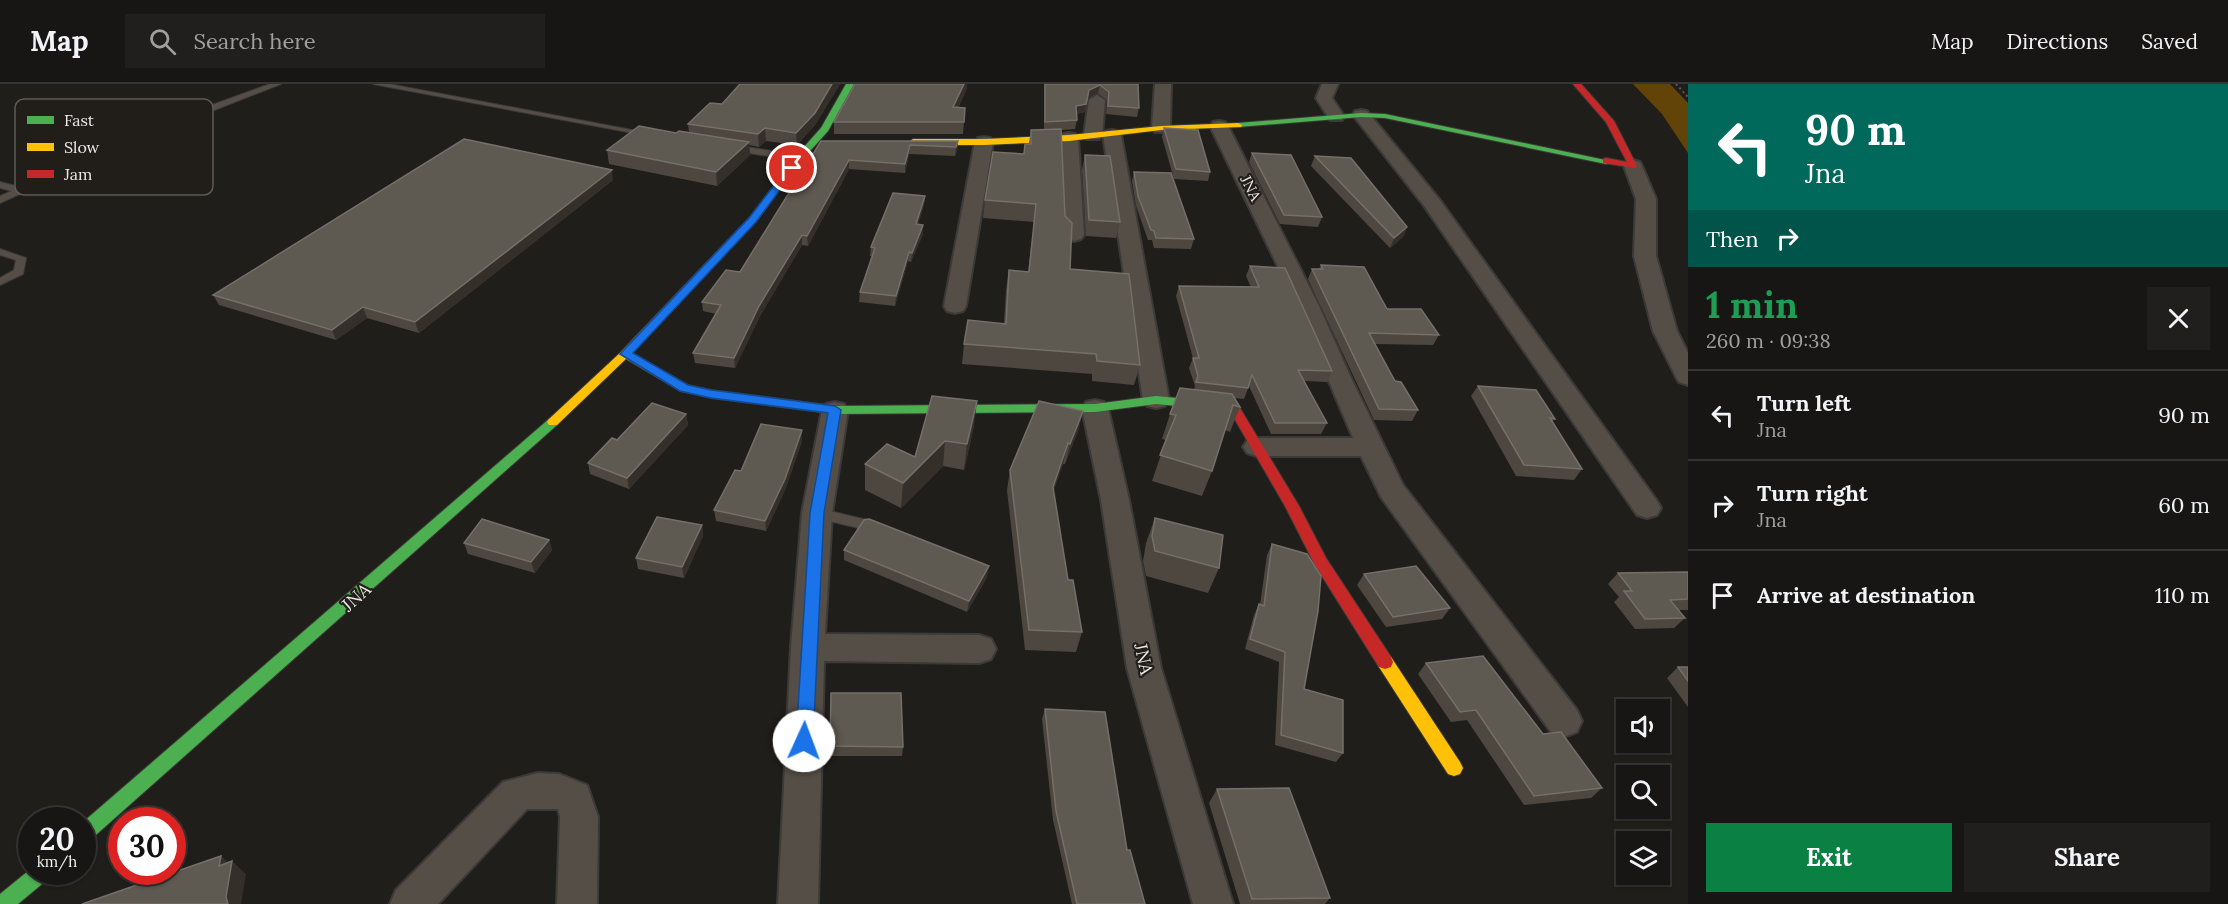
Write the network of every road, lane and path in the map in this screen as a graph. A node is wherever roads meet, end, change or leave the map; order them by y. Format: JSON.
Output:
{"nodes":[{"id":1,"x":277,"y":84,"type":"edge"},
{"id":2,"x":377,"y":84,"type":"edge"},
{"id":3,"x":850,"y":84,"type":"edge"},
{"id":4,"x":1163,"y":84,"type":"edge"},
{"id":5,"x":1577,"y":84,"type":"edge"},
{"id":6,"x":1676,"y":84,"type":"edge"},
{"id":7,"x":1323,"y":91,"type":"edge"},
{"id":8,"x":1688,"y":97,"type":"edge"},
{"id":9,"x":1096,"y":100,"type":"edge"},
{"id":10,"x":213,"y":107,"type":"edge"},
{"id":11,"x":1361,"y":115,"type":"junction"},
{"id":12,"x":1336,"y":117,"type":"junction"},
{"id":13,"x":1219,"y":126,"type":"junction"},
{"id":14,"x":1161,"y":128,"type":"junction"},
{"id":15,"x":1103,"y":135,"type":"junction"},
{"id":16,"x":663,"y":136,"type":"edge"},
{"id":17,"x":1069,"y":138,"type":"junction"},
{"id":18,"x":815,"y":142,"type":"junction"},
{"id":19,"x":838,"y":142,"type":"edge"},
{"id":20,"x":894,"y":142,"type":"edge"},
{"id":21,"x":984,"y":142,"type":"junction"},
{"id":22,"x":720,"y":146,"type":"edge"},
{"id":23,"x":800,"y":158,"type":"junction"},
{"id":24,"x":1633,"y":165,"type":"junction"},
{"id":25,"x":0,"y":185,"type":"edge"},
{"id":26,"x":15,"y":189,"type":"edge"},
{"id":27,"x":15,"y":193,"type":"edge"},
{"id":28,"x":0,"y":200,"type":"edge"},
{"id":29,"x":1074,"y":235,"type":"edge"},
{"id":30,"x":0,"y":252,"type":"edge"},
{"id":31,"x":0,"y":282,"type":"edge"},
{"id":32,"x":955,"y":306,"type":"dead end"},
{"id":33,"x":626,"y":354,"type":"junction"},
{"id":34,"x":1688,"y":378,"type":"edge"},
{"id":35,"x":1156,"y":400,"type":"junction"},
{"id":36,"x":1095,"y":408,"type":"junction"},
{"id":37,"x":835,"y":410,"type":"junction"},
{"id":38,"x":1257,"y":447,"type":"junction"},
{"id":39,"x":1370,"y":447,"type":"junction"},
{"id":40,"x":1647,"y":508,"type":"dead end"},
{"id":41,"x":817,"y":513,"type":"junction"},
{"id":42,"x":863,"y":524,"type":"edge"},
{"id":43,"x":808,"y":647,"type":"junction"},
{"id":44,"x":979,"y":649,"type":"dead end"},
{"id":45,"x":1564,"y":721,"type":"dead end"},
{"id":46,"x":1454,"y":768,"type":"dead end"},
{"id":47,"x":96,"y":824,"type":"edge"},
{"id":48,"x":26,"y":885,"type":"edge"},
{"id":49,"x":3,"y":904,"type":"edge"},
{"id":50,"x":410,"y":904,"type":"edge"},
{"id":51,"x":577,"y":904,"type":"edge"},
{"id":52,"x":798,"y":904,"type":"edge"},
{"id":53,"x":1213,"y":904,"type":"edge"}],
"edges":[{"from":1,"to":10,"type":"lane"},
{"from":2,"to":16,"type":"lane"},
{"from":3,"to":18,"type":"street","name":"JNA"},
{"from":4,"to":14,"type":"street"},
{"from":5,"to":24,"type":"street"},
{"from":6,"to":8,"type":"path"},
{"from":7,"to":12,"type":"street"},
{"from":9,"to":15,"type":"street"},
{"from":11,"to":12,"type":"street"},
{"from":11,"to":24,"type":"street"},
{"from":11,"to":40,"type":"street"},
{"from":12,"to":13,"type":"street"},
{"from":13,"to":14,"type":"street"},
{"from":13,"to":39,"type":"street","name":"JNA"},
{"from":14,"to":15,"type":"street"},
{"from":15,"to":17,"type":"street"},
{"from":15,"to":35,"type":"street"},
{"from":17,"to":21,"type":"street"},
{"from":17,"to":29,"type":"street"},
{"from":18,"to":19,"type":"street"},
{"from":18,"to":23,"type":"street","name":"JNA"},
{"from":20,"to":21,"type":"street"},
{"from":21,"to":32,"type":"street"},
{"from":22,"to":23,"type":"lane"},
{"from":23,"to":33,"type":"street","name":"JNA"},
{"from":24,"to":34,"type":"street"},
{"from":25,"to":26,"type":"lane"},
{"from":27,"to":28,"type":"lane"},
{"from":30,"to":31,"type":"lane"},
{"from":33,"to":37,"type":"street"},
{"from":33,"to":47,"type":"street","name":"JNA"},
{"from":35,"to":36,"type":"street"},
{"from":35,"to":38,"type":"street"},
{"from":36,"to":37,"type":"street"},
{"from":36,"to":53,"type":"street","name":"JNA"},
{"from":37,"to":41,"type":"street"},
{"from":38,"to":39,"type":"street"},
{"from":38,"to":46,"type":"street"},
{"from":39,"to":45,"type":"street","name":"JNA"},
{"from":41,"to":42,"type":"lane"},
{"from":41,"to":43,"type":"street"},
{"from":43,"to":44,"type":"street"},
{"from":43,"to":52,"type":"street"},
{"from":48,"to":49,"type":"street"},
{"from":50,"to":51,"type":"street"}]}
